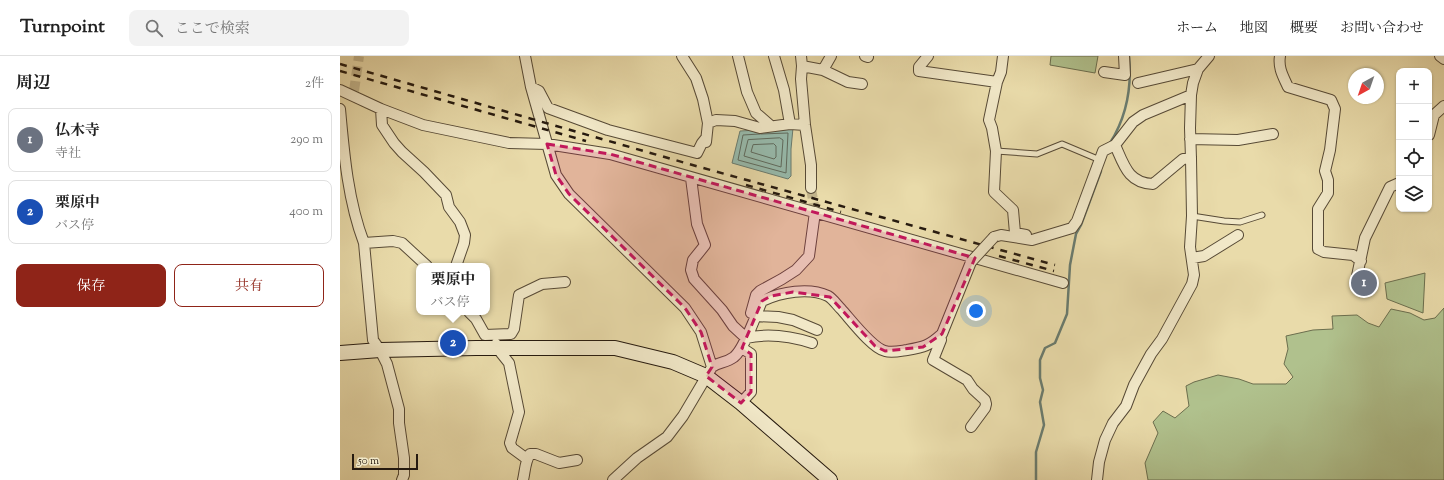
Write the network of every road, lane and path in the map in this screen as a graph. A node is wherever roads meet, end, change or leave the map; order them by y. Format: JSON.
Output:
{"nodes":[{"id":1,"x":524,"y":56,"type":"edge"},
{"id":2,"x":682,"y":56,"type":"edge"},
{"id":3,"x":738,"y":56,"type":"edge"},
{"id":4,"x":774,"y":56,"type":"edge"},
{"id":5,"x":801,"y":56,"type":"edge"},
{"id":6,"x":831,"y":56,"type":"edge"},
{"id":7,"x":928,"y":56,"type":"edge"},
{"id":8,"x":1003,"y":56,"type":"edge"},
{"id":9,"x":1124,"y":56,"type":"edge"},
{"id":10,"x":1209,"y":56,"type":"edge"},
{"id":11,"x":1280,"y":56,"type":"edge"},
{"id":12,"x":1440,"y":56,"type":"edge"},
{"id":13,"x":1444,"y":59,"type":"edge"},
{"id":14,"x":802,"y":66,"type":"junction"},
{"id":15,"x":1198,"y":69,"type":"junction"},
{"id":16,"x":824,"y":70,"type":"junction"},
{"id":17,"x":1104,"y":72,"type":"dead end"},
{"id":18,"x":997,"y":82,"type":"junction"},
{"id":19,"x":1138,"y":83,"type":"dead end"},
{"id":20,"x":862,"y":84,"type":"dead end"},
{"id":21,"x":531,"y":87,"type":"junction"},
{"id":22,"x":340,"y":90,"type":"edge"},
{"id":23,"x":1191,"y":96,"type":"junction"},
{"id":24,"x":1444,"y":106,"type":"edge"},
{"id":25,"x":340,"y":109,"type":"edge"},
{"id":26,"x":381,"y":109,"type":"junction"},
{"id":27,"x":708,"y":122,"type":"junction"},
{"id":28,"x":1432,"y":123,"type":"edge"},
{"id":29,"x":790,"y":124,"type":"junction"},
{"id":30,"x":805,"y":125,"type":"junction"},
{"id":31,"x":771,"y":126,"type":"junction"},
{"id":32,"x":1273,"y":134,"type":"dead end"},
{"id":33,"x":1190,"y":139,"type":"junction"},
{"id":34,"x":548,"y":144,"type":"junction"},
{"id":35,"x":1110,"y":147,"type":"junction"},
{"id":36,"x":996,"y":151,"type":"junction"},
{"id":37,"x":1191,"y":157,"type":"junction"},
{"id":38,"x":1100,"y":160,"type":"junction"},
{"id":39,"x":690,"y":178,"type":"junction"},
{"id":40,"x":344,"y":183,"type":"edge"},
{"id":41,"x":1396,"y":184,"type":"edge"},
{"id":42,"x":811,"y":188,"type":"tunnel mouth"},
{"id":43,"x":815,"y":212,"type":"junction"},
{"id":44,"x":1262,"y":215,"type":"dead end"},
{"id":45,"x":1192,"y":216,"type":"junction"},
{"id":46,"x":1238,"y":235,"type":"dead end"},
{"id":47,"x":1045,"y":236,"type":"junction"},
{"id":48,"x":364,"y":243,"type":"junction"},
{"id":49,"x":1192,"y":258,"type":"junction"},
{"id":50,"x":1360,"y":261,"type":"junction"},
{"id":51,"x":424,"y":263,"type":"edge"},
{"id":52,"x":457,"y":263,"type":"edge"},
{"id":53,"x":1357,"y":276,"type":"dead end"},
{"id":54,"x":565,"y":282,"type":"dead end"},
{"id":55,"x":1063,"y":283,"type":"dead end"},
{"id":56,"x":472,"y":315,"type":"edge"},
{"id":57,"x":754,"y":318,"type":"junction"},
{"id":58,"x":816,"y":330,"type":"dead end"},
{"id":59,"x":940,"y":336,"type":"junction"},
{"id":60,"x":746,"y":338,"type":"junction"},
{"id":61,"x":496,"y":341,"type":"junction"},
{"id":62,"x":812,"y":343,"type":"dead end"},
{"id":63,"x":742,"y":348,"type":"junction"},
{"id":64,"x":380,"y":350,"type":"junction"},
{"id":65,"x":340,"y":353,"type":"edge"},
{"id":66,"x":709,"y":372,"type":"junction"},
{"id":67,"x":741,"y":402,"type":"junction"},
{"id":68,"x":971,"y":426,"type":"dead end"},
{"id":69,"x":527,"y":459,"type":"junction"},
{"id":70,"x":578,"y":460,"type":"dead end"},
{"id":71,"x":824,"y":478,"type":"edge"},
{"id":72,"x":402,"y":480,"type":"edge"},
{"id":73,"x":523,"y":480,"type":"edge"},
{"id":74,"x":613,"y":480,"type":"edge"},
{"id":75,"x":1097,"y":480,"type":"edge"}],
"edges":[{"from":1,"to":21,"type":"street"},
{"from":2,"to":27,"type":"street"},
{"from":3,"to":31,"type":"street"},
{"from":4,"to":29,"type":"street"},
{"from":5,"to":14,"type":"street"},
{"from":6,"to":16,"type":"street"},
{"from":7,"to":18,"type":"street"},
{"from":8,"to":18,"type":"street"},
{"from":9,"to":17,"type":"street"},
{"from":10,"to":15,"type":"street"},
{"from":11,"to":50,"type":"street"},
{"from":12,"to":13,"type":"street"},
{"from":14,"to":16,"type":"street"},
{"from":14,"to":30,"type":"street"},
{"from":15,"to":19,"type":"street"},
{"from":15,"to":23,"type":"street"},
{"from":16,"to":20,"type":"street"},
{"from":18,"to":36,"type":"street"},
{"from":21,"to":27,"type":"street"},
{"from":21,"to":34,"type":"street"},
{"from":22,"to":26,"type":"street"},
{"from":23,"to":33,"type":"street"},
{"from":23,"to":35,"type":"street"},
{"from":24,"to":28,"type":"street"},
{"from":25,"to":40,"type":"street"},
{"from":26,"to":34,"type":"street"},
{"from":26,"to":52,"type":"street"},
{"from":27,"to":31,"type":"street"},
{"from":29,"to":30,"type":"street"},
{"from":29,"to":31,"type":"street"},
{"from":30,"to":42,"type":"street"},
{"from":32,"to":33,"type":"street"},
{"from":33,"to":37,"type":"street"},
{"from":34,"to":39,"type":"street"},
{"from":34,"to":66,"type":"street"},
{"from":35,"to":37,"type":"street"},
{"from":35,"to":38,"type":"street"},
{"from":36,"to":38,"type":"lane"},
{"from":36,"to":47,"type":"street"},
{"from":37,"to":45,"type":"street"},
{"from":38,"to":47,"type":"street"},
{"from":39,"to":43,"type":"street"},
{"from":39,"to":60,"type":"street"},
{"from":40,"to":48,"type":"street"},
{"from":41,"to":50,"type":"street"},
{"from":43,"to":55,"type":"street"},
{"from":43,"to":57,"type":"street"},
{"from":44,"to":45,"type":"lane"},
{"from":45,"to":49,"type":"street"},
{"from":46,"to":49,"type":"street"},
{"from":47,"to":59,"type":"street","bridge":true},
{"from":48,"to":51,"type":"street"},
{"from":48,"to":64,"type":"street"},
{"from":49,"to":75,"type":"street"},
{"from":50,"to":53,"type":"street"},
{"from":54,"to":61,"type":"street"},
{"from":56,"to":61,"type":"street"},
{"from":57,"to":58,"type":"street"},
{"from":57,"to":59,"type":"street"},
{"from":57,"to":60,"type":"street"},
{"from":59,"to":68,"type":"street"},
{"from":60,"to":62,"type":"street"},
{"from":60,"to":63,"type":"street"},
{"from":61,"to":64,"type":"street"},
{"from":61,"to":66,"type":"street"},
{"from":61,"to":69,"type":"street"},
{"from":63,"to":66,"type":"street"},
{"from":63,"to":67,"type":"street"},
{"from":64,"to":65,"type":"street"},
{"from":64,"to":72,"type":"street"},
{"from":66,"to":67,"type":"street"},
{"from":66,"to":74,"type":"street"},
{"from":67,"to":71,"type":"street"},
{"from":69,"to":70,"type":"street"},
{"from":69,"to":73,"type":"street"}]}
